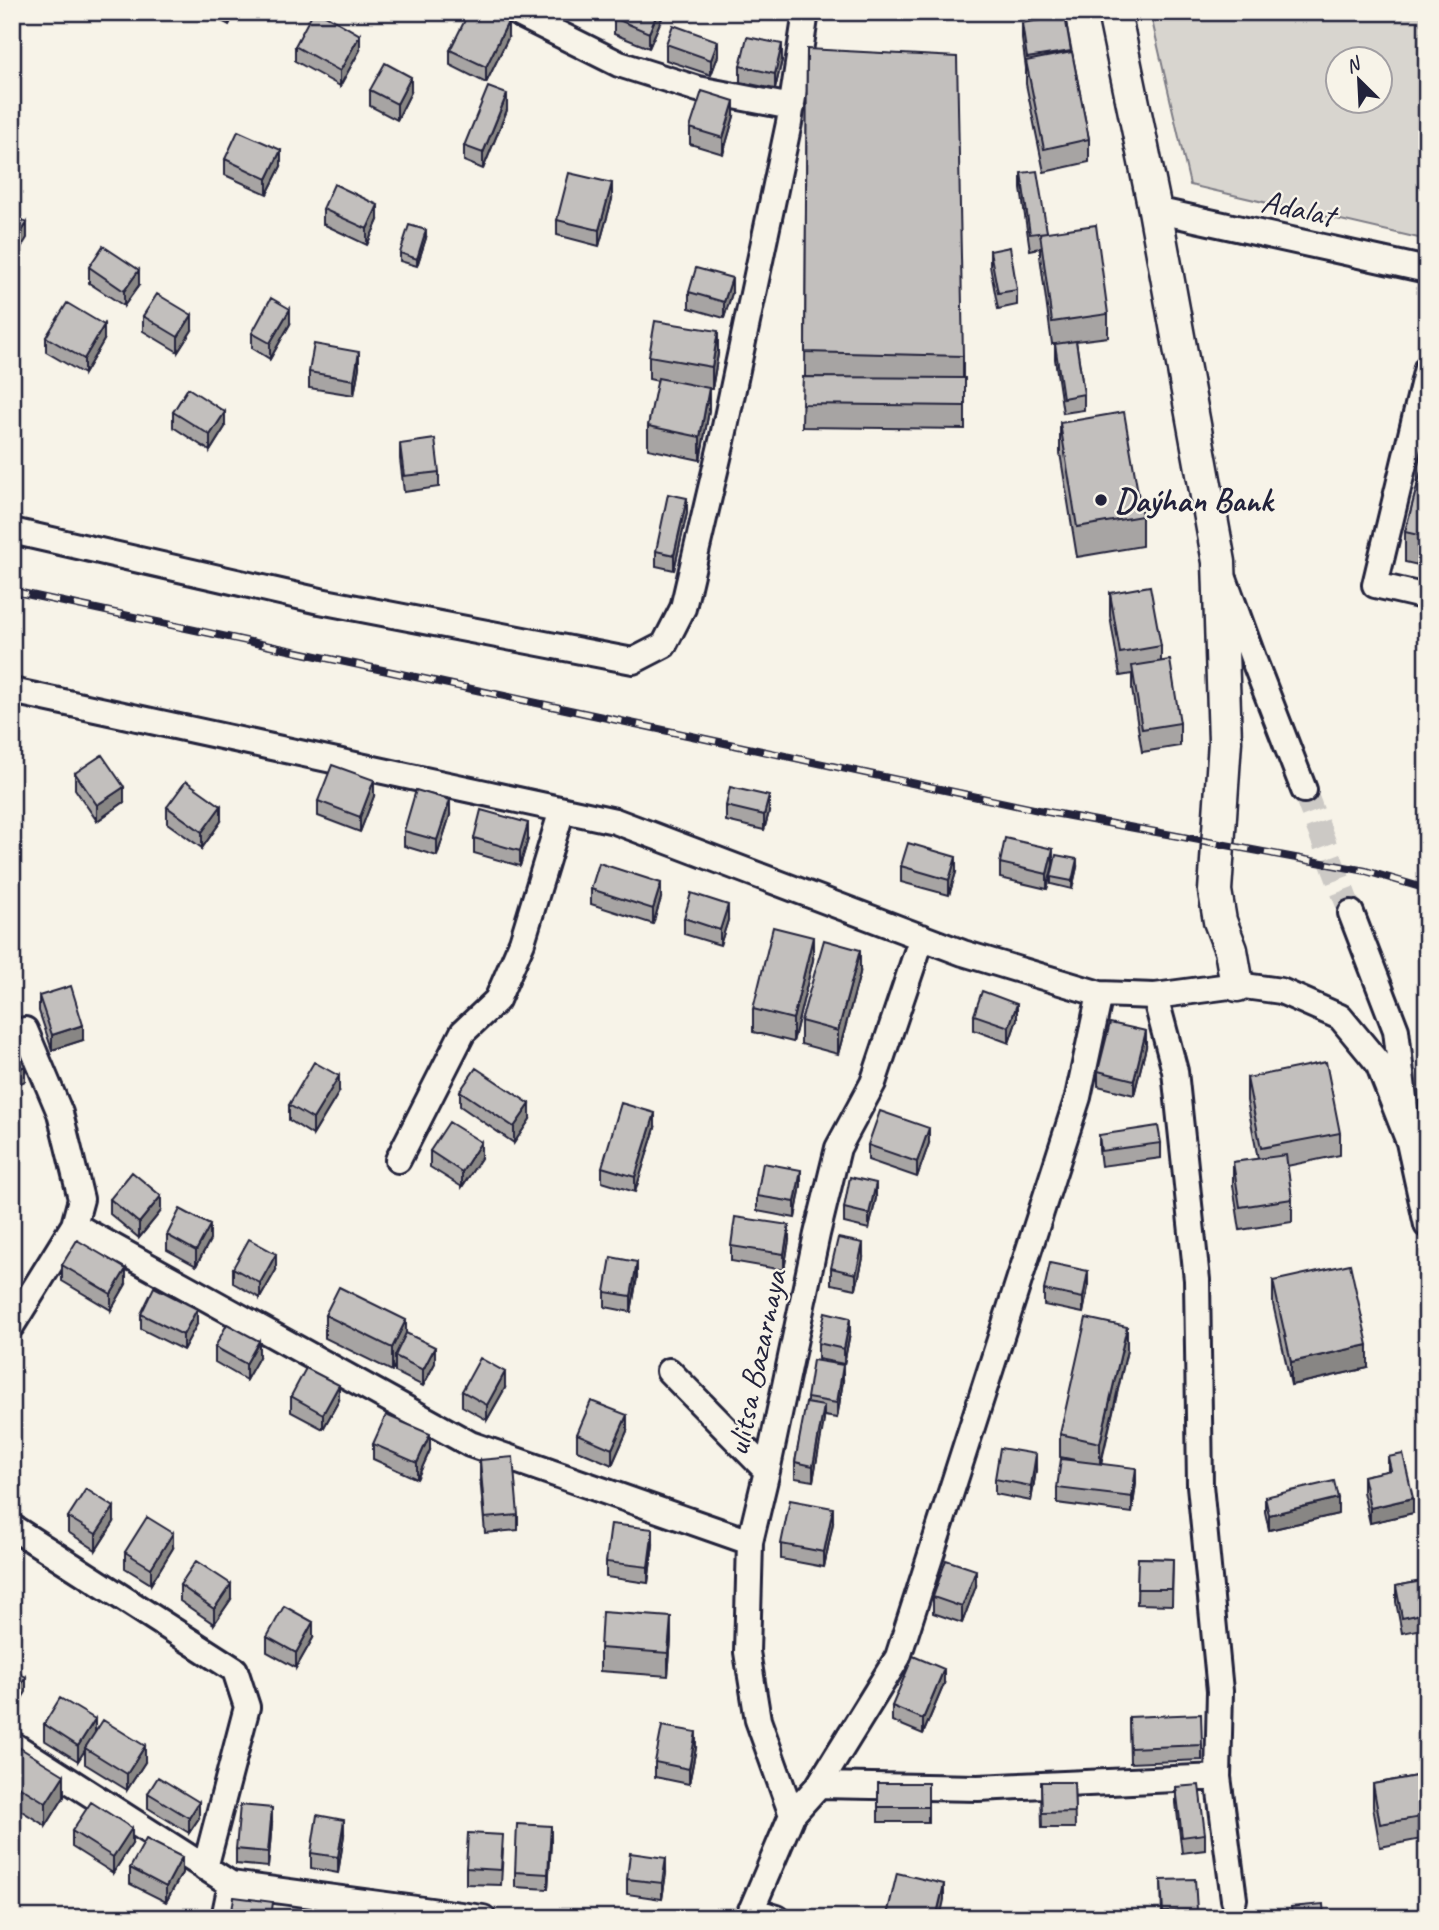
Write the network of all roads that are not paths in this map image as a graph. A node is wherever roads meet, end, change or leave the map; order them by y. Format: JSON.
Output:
{"nodes":[{"id":1,"x":515,"y":12,"type":"edge"},
{"id":2,"x":806,"y":12,"type":"edge"},
{"id":3,"x":1114,"y":12,"type":"edge"},
{"id":4,"x":792,"y":107,"type":"junction"},
{"id":5,"x":1155,"y":210,"type":"junction"},
{"id":6,"x":1427,"y":270,"type":"edge"},
{"id":7,"x":1427,"y":368,"type":"edge"},
{"id":8,"x":12,"y":531,"type":"edge"},
{"id":9,"x":1219,"y":562,"type":"junction"},
{"id":10,"x":1427,"y":597,"type":"edge"},
{"id":11,"x":12,"y":691,"type":"edge"},
{"id":12,"x":1304,"y":790,"type":"tunnel mouth"},
{"id":13,"x":562,"y":810,"type":"junction"},
{"id":14,"x":1351,"y":913,"type":"tunnel mouth"},
{"id":15,"x":922,"y":937,"type":"junction"},
{"id":16,"x":1237,"y":985,"type":"junction"},
{"id":17,"x":1100,"y":994,"type":"junction"},
{"id":18,"x":1154,"y":996,"type":"junction"},
{"id":19,"x":25,"y":1030,"type":"dead end"},
{"id":20,"x":1409,"y":1142,"type":"junction"},
{"id":21,"x":398,"y":1160,"type":"dead end"},
{"id":22,"x":74,"y":1225,"type":"junction"},
{"id":23,"x":1427,"y":1225,"type":"edge"},
{"id":24,"x":12,"y":1325,"type":"edge"},
{"id":25,"x":669,"y":1371,"type":"dead end"},
{"id":26,"x":767,"y":1471,"type":"junction"},
{"id":27,"x":12,"y":1527,"type":"edge"},
{"id":28,"x":750,"y":1542,"type":"junction"},
{"id":29,"x":12,"y":1744,"type":"edge"},
{"id":30,"x":1218,"y":1777,"type":"junction"},
{"id":31,"x":819,"y":1785,"type":"junction"},
{"id":32,"x":792,"y":1815,"type":"junction"},
{"id":33,"x":205,"y":1868,"type":"junction"},
{"id":34,"x":231,"y":1885,"type":"junction"},
{"id":35,"x":1234,"y":1899,"type":"dead end"},
{"id":36,"x":750,"y":1914,"type":"edge"},
{"id":37,"x":224,"y":1918,"type":"edge"},
{"id":38,"x":483,"y":1918,"type":"edge"},
{"id":39,"x":777,"y":1918,"type":"edge"}],
"edges":[{"from":1,"to":4,"type":"street"},
{"from":2,"to":4,"type":"street"},
{"from":3,"to":5,"type":"main road"},
{"from":4,"to":8,"type":"street"},
{"from":5,"to":6,"type":"street","name":"Adalat"},
{"from":5,"to":9,"type":"main road"},
{"from":7,"to":10,"type":"street"},
{"from":9,"to":12,"type":"street"},
{"from":9,"to":16,"type":"main road"},
{"from":11,"to":13,"type":"street"},
{"from":13,"to":15,"type":"street"},
{"from":13,"to":21,"type":"street"},
{"from":14,"to":20,"type":"street"},
{"from":15,"to":17,"type":"street"},
{"from":15,"to":26,"type":"street","name":"ulitsa Bazarnaya"},
{"from":16,"to":18,"type":"street"},
{"from":16,"to":20,"type":"street"},
{"from":17,"to":18,"type":"street"},
{"from":17,"to":31,"type":"street"},
{"from":18,"to":30,"type":"street"},
{"from":19,"to":22,"type":"street"},
{"from":20,"to":23,"type":"street"},
{"from":22,"to":24,"type":"street"},
{"from":22,"to":28,"type":"street"},
{"from":25,"to":26,"type":"street"},
{"from":26,"to":28,"type":"street","name":"ulitsa Bazarnaya"},
{"from":27,"to":33,"type":"street"},
{"from":28,"to":32,"type":"street","name":"ulitsa Bazarnaya"},
{"from":29,"to":33,"type":"street"},
{"from":30,"to":31,"type":"street"},
{"from":30,"to":35,"type":"street"},
{"from":31,"to":32,"type":"street"},
{"from":32,"to":36,"type":"street"},
{"from":33,"to":34,"type":"street"},
{"from":34,"to":37,"type":"street"},
{"from":34,"to":38,"type":"street"},
{"from":36,"to":39,"type":"street"}]}
